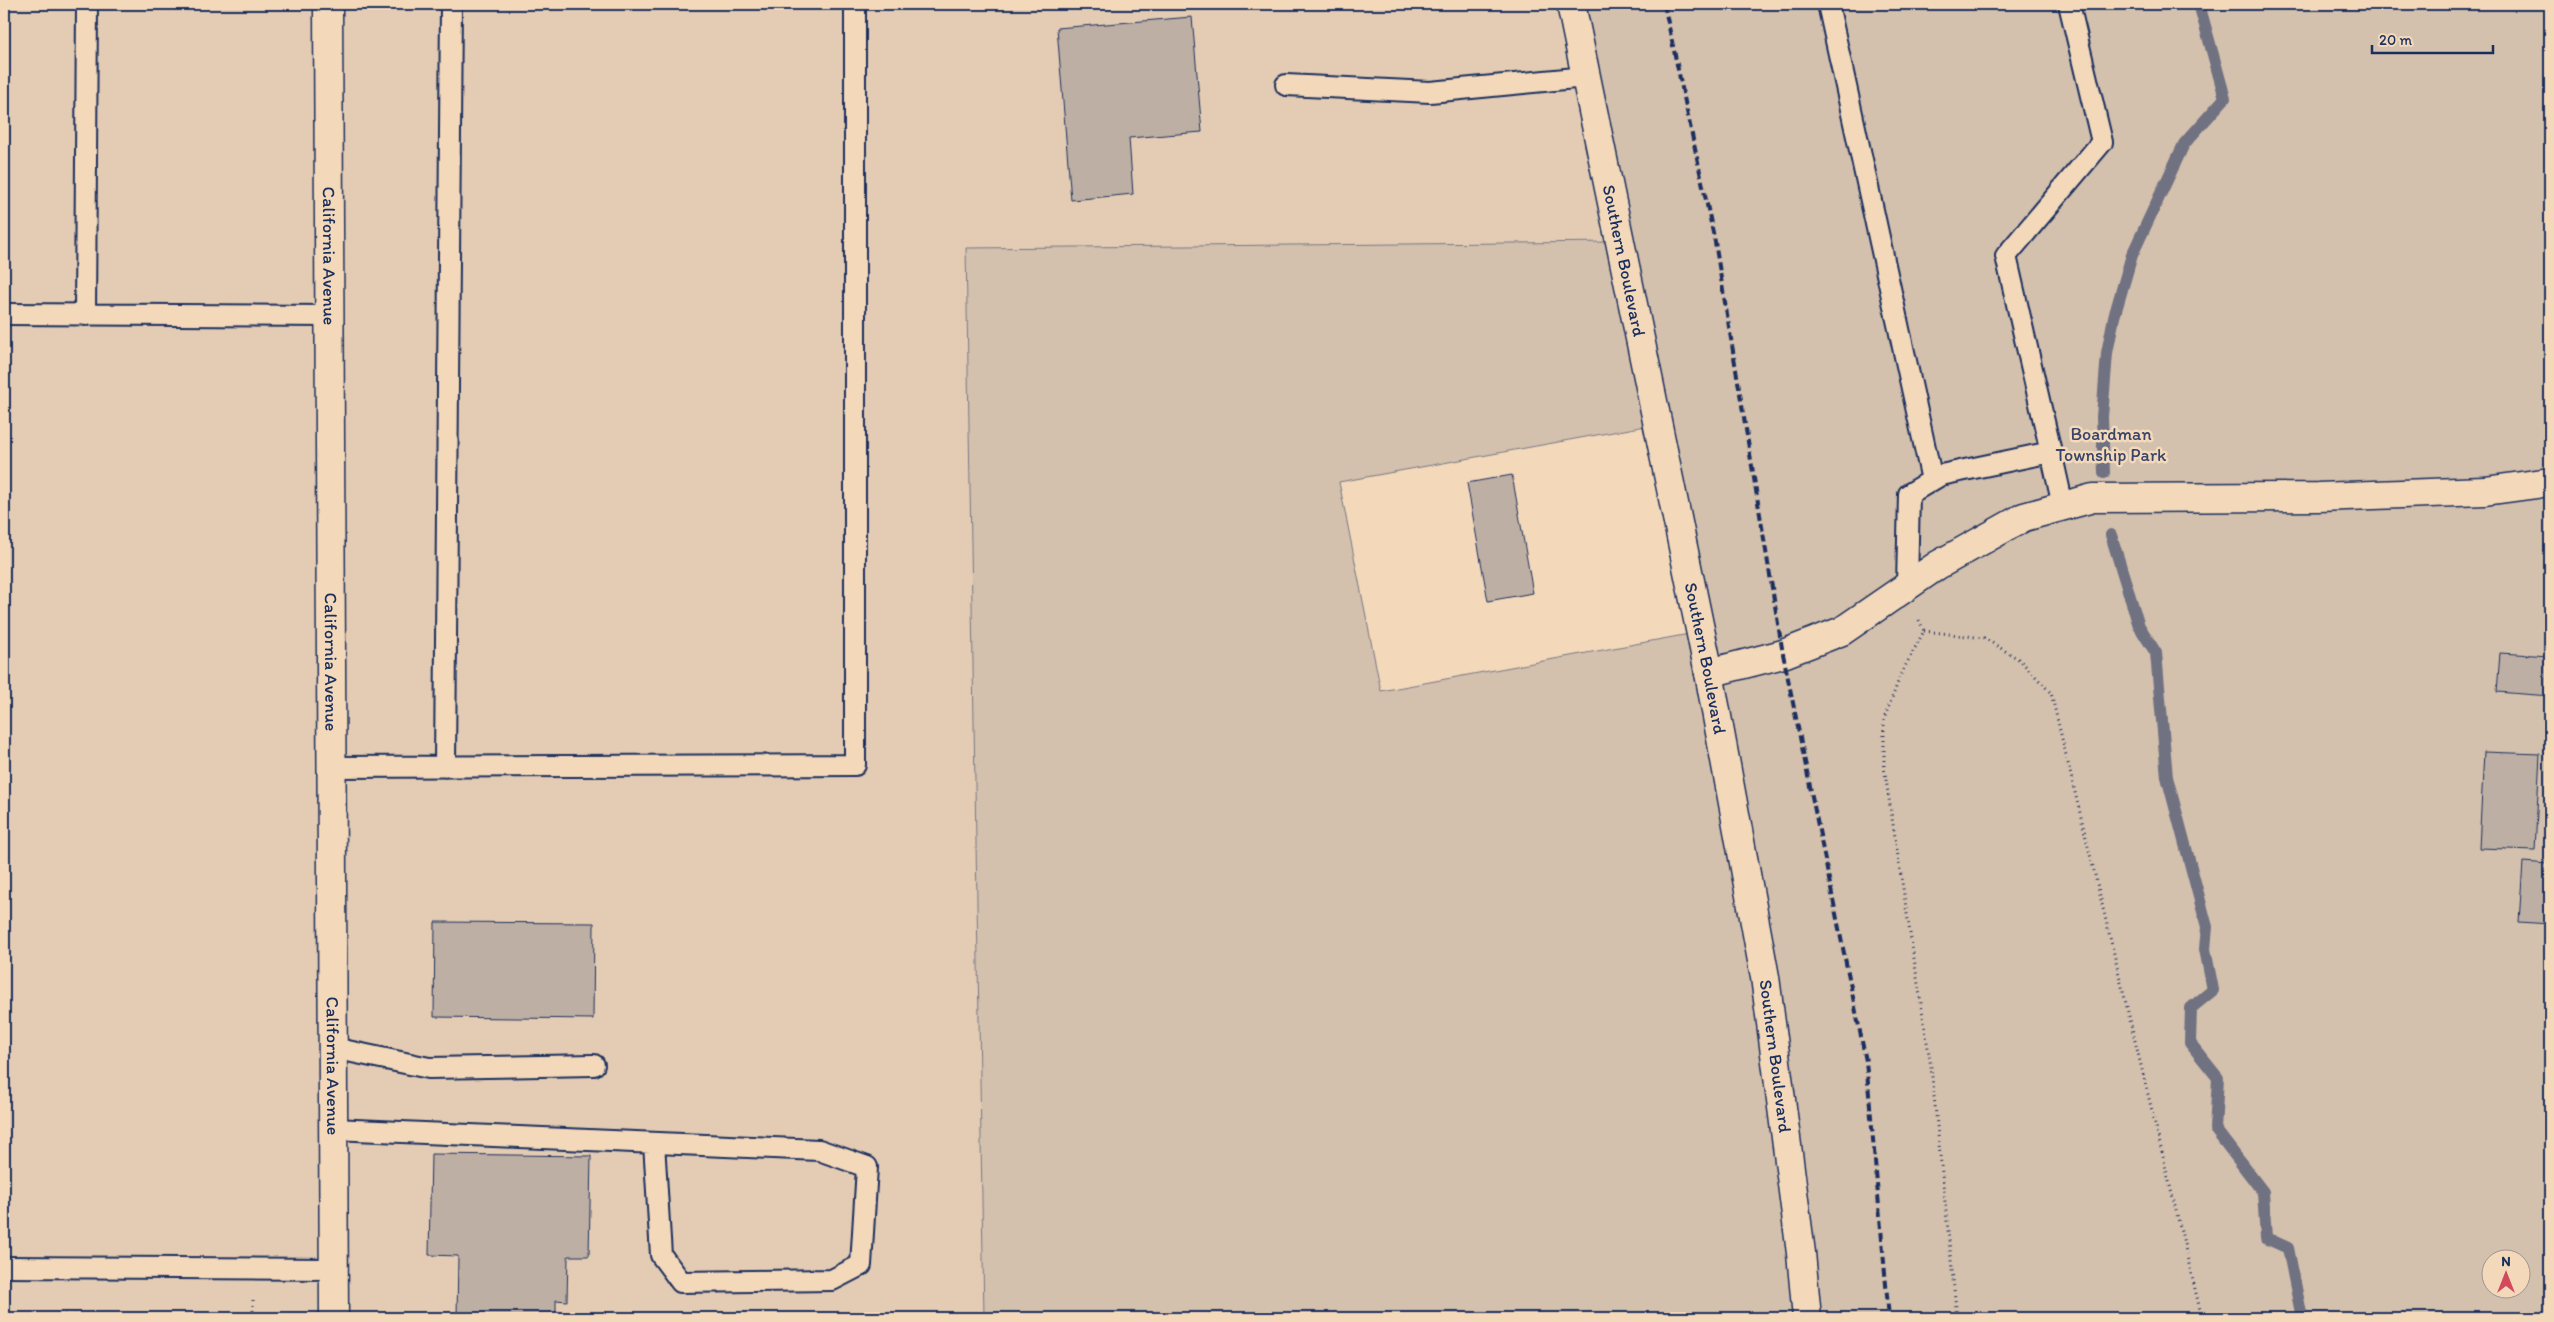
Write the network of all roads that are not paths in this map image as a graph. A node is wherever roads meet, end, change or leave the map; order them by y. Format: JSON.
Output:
{"nodes":[{"id":1,"x":87,"y":4,"type":"edge"},
{"id":2,"x":328,"y":4,"type":"edge"},
{"id":3,"x":451,"y":4,"type":"edge"},
{"id":4,"x":855,"y":4,"type":"edge"},
{"id":5,"x":1571,"y":4,"type":"edge"},
{"id":6,"x":1828,"y":4,"type":"edge"},
{"id":7,"x":2069,"y":4,"type":"edge"},
{"id":8,"x":1586,"y":77,"type":"junction"},
{"id":9,"x":1286,"y":86,"type":"dead end"},
{"id":10,"x":4,"y":314,"type":"edge"},
{"id":11,"x":85,"y":314,"type":"junction"},
{"id":12,"x":328,"y":316,"type":"junction"},
{"id":13,"x":2051,"y":452,"type":"junction"},
{"id":14,"x":1932,"y":480,"type":"junction"},
{"id":15,"x":2550,"y":482,"type":"edge"},
{"id":16,"x":2063,"y":506,"type":"junction"},
{"id":17,"x":1907,"y":586,"type":"junction"},
{"id":18,"x":1709,"y":673,"type":"junction"},
{"id":19,"x":331,"y":767,"type":"junction"},
{"id":20,"x":445,"y":767,"type":"junction"},
{"id":21,"x":333,"y":1048,"type":"junction"},
{"id":22,"x":594,"y":1065,"type":"dead end"},
{"id":23,"x":334,"y":1130,"type":"junction"},
{"id":24,"x":654,"y":1143,"type":"junction"},
{"id":25,"x":4,"y":1266,"type":"edge"},
{"id":26,"x":334,"y":1269,"type":"junction"},
{"id":27,"x":334,"y":1318,"type":"edge"},
{"id":28,"x":1807,"y":1318,"type":"edge"}],
"edges":[{"from":1,"to":11,"type":"lane"},
{"from":2,"to":12,"type":"street","name":"California Avenue"},
{"from":3,"to":20,"type":"lane"},
{"from":4,"to":20,"type":"lane"},
{"from":5,"to":8,"type":"street","name":"Southern Boulevard"},
{"from":6,"to":14,"type":"lane"},
{"from":7,"to":13,"type":"lane"},
{"from":8,"to":9,"type":"lane"},
{"from":8,"to":18,"type":"street","name":"Southern Boulevard"},
{"from":10,"to":11,"type":"lane"},
{"from":11,"to":12,"type":"lane"},
{"from":12,"to":19,"type":"street","name":"California Avenue"},
{"from":13,"to":14,"type":"lane"},
{"from":13,"to":16,"type":"lane"},
{"from":14,"to":17,"type":"lane"},
{"from":15,"to":16,"type":"street"},
{"from":16,"to":17,"type":"street"},
{"from":17,"to":18,"type":"street"},
{"from":18,"to":28,"type":"street","name":"Southern Boulevard"},
{"from":19,"to":20,"type":"lane"},
{"from":19,"to":21,"type":"street","name":"California Avenue"},
{"from":21,"to":22,"type":"lane"},
{"from":21,"to":23,"type":"street","name":"California Avenue"},
{"from":23,"to":24,"type":"lane"},
{"from":23,"to":26,"type":"street","name":"California Avenue"},
{"from":24,"to":24,"type":"lane"},
{"from":25,"to":26,"type":"lane"},
{"from":26,"to":27,"type":"street","name":"California Avenue"}]}
